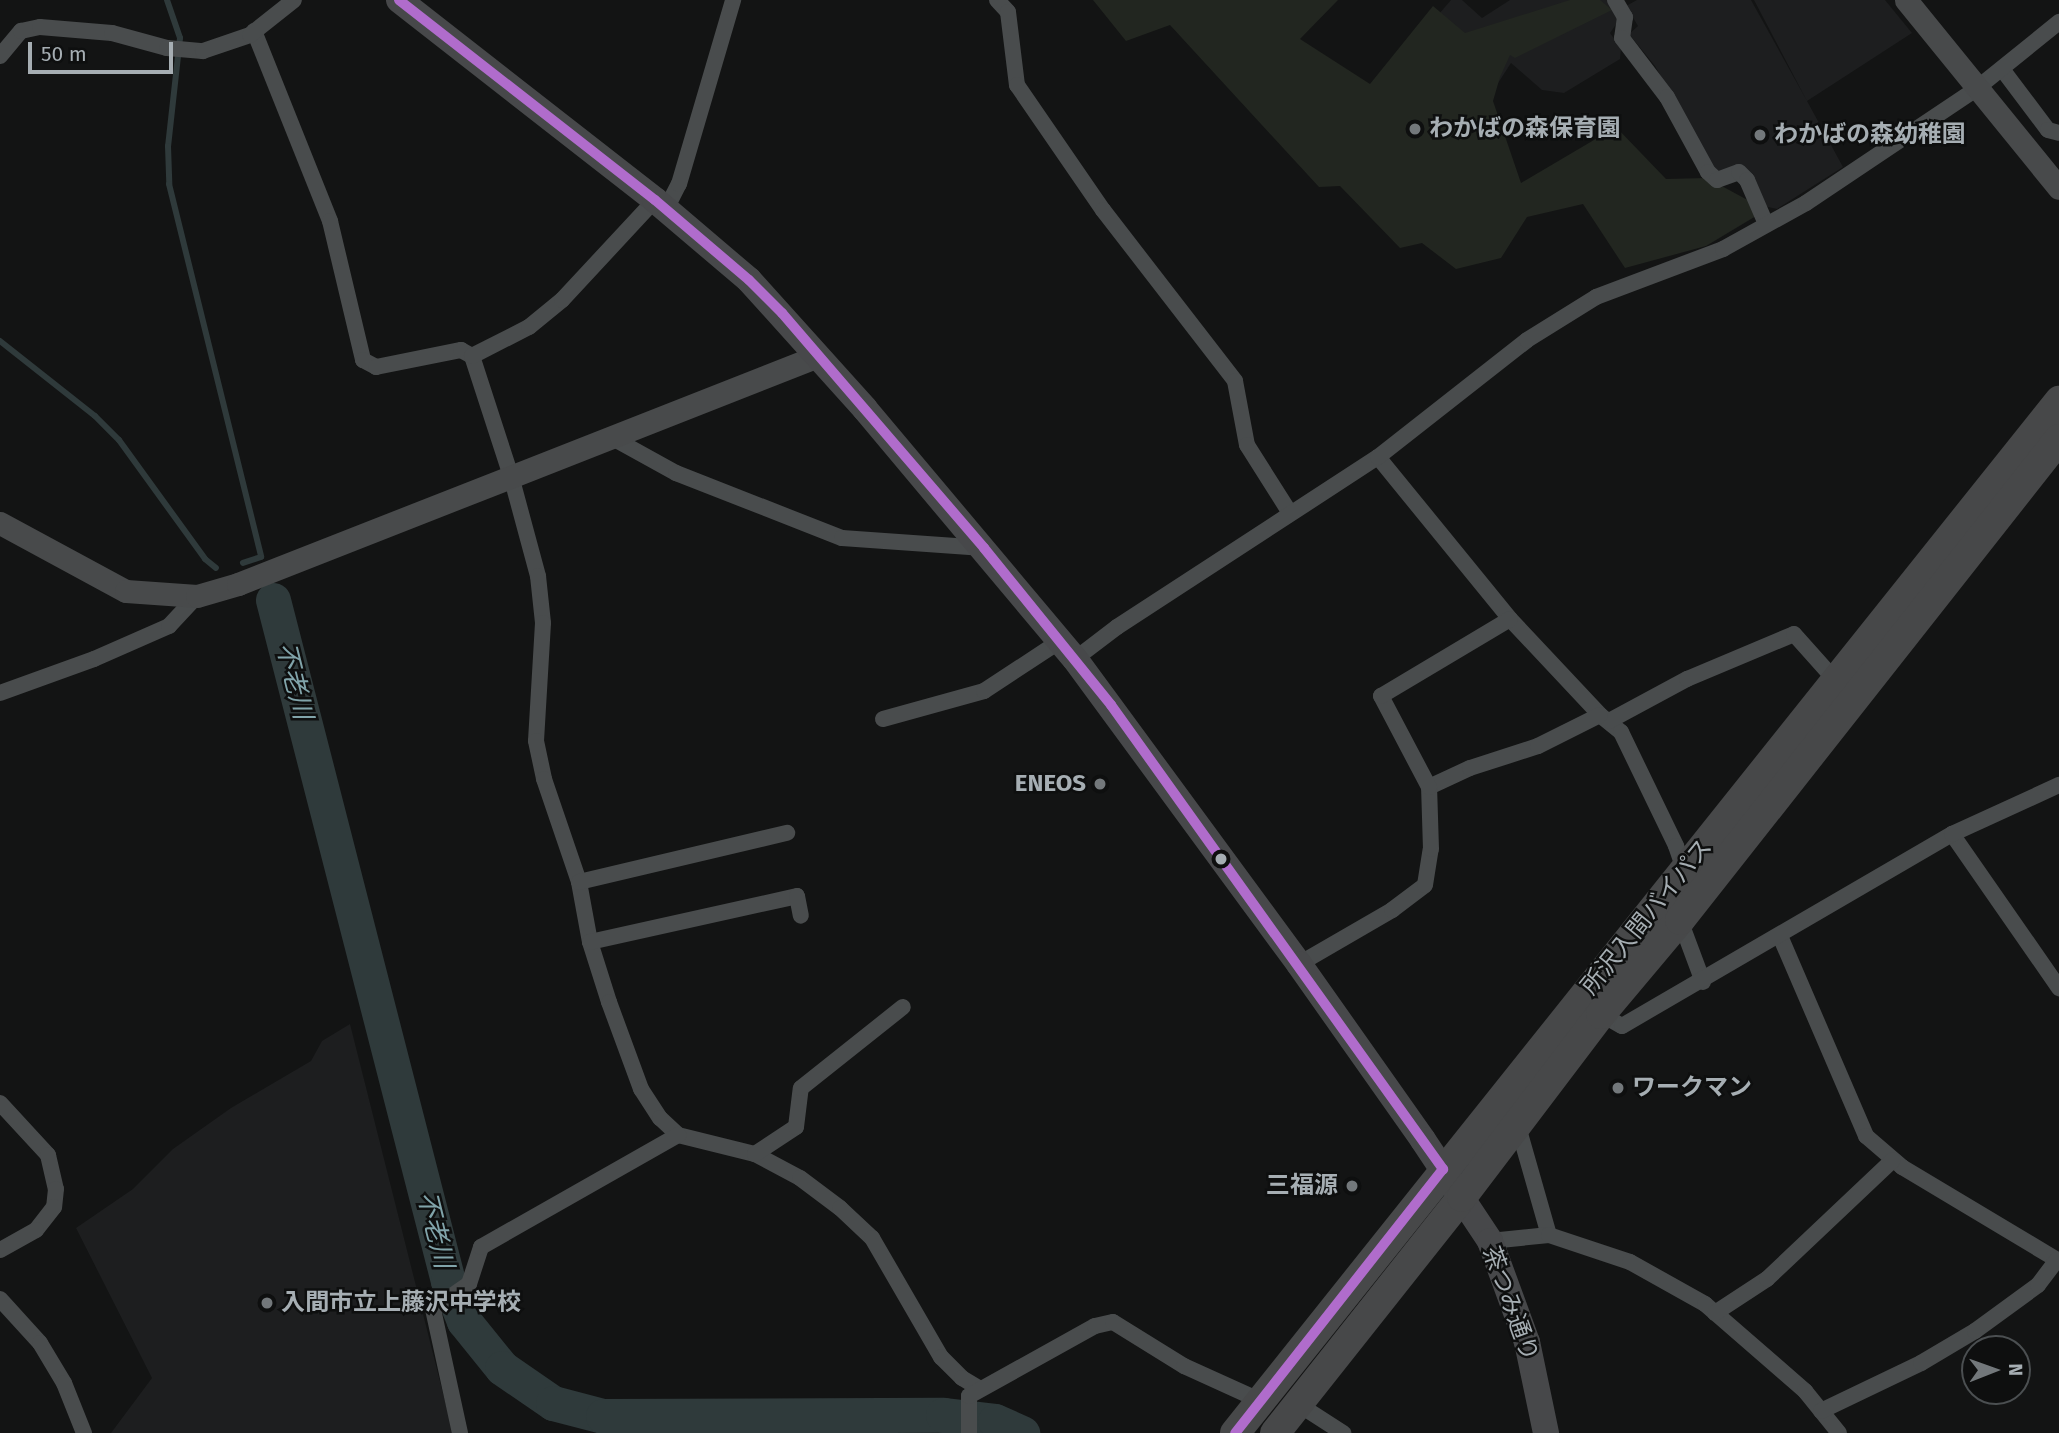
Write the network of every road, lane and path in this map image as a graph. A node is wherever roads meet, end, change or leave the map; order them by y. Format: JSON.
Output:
{"nodes":[{"id":1,"x":294,"y":0,"type":"edge"},
{"id":2,"x":399,"y":0,"type":"edge"},
{"id":3,"x":733,"y":0,"type":"edge"},
{"id":4,"x":997,"y":0,"type":"edge"},
{"id":5,"x":1615,"y":0,"type":"edge"},
{"id":6,"x":1906,"y":0,"type":"edge"},
{"id":7,"x":2059,"y":22,"type":"edge"},
{"id":8,"x":254,"y":31,"type":"junction"},
{"id":9,"x":0,"y":56,"type":"edge"},
{"id":10,"x":2002,"y":69,"type":"junction"},
{"id":11,"x":1976,"y":89,"type":"junction"},
{"id":12,"x":2059,"y":133,"type":"edge"},
{"id":13,"x":2059,"y":188,"type":"edge"},
{"id":14,"x":660,"y":204,"type":"junction"},
{"id":15,"x":1766,"y":224,"type":"junction"},
{"id":16,"x":472,"y":356,"type":"junction"},
{"id":17,"x":818,"y":356,"type":"junction"},
{"id":18,"x":2059,"y":401,"type":"edge"},
{"id":19,"x":609,"y":436,"type":"junction"},
{"id":20,"x":2059,"y":439,"type":"edge"},
{"id":21,"x":1378,"y":457,"type":"junction"},
{"id":22,"x":511,"y":476,"type":"junction"},
{"id":23,"x":1290,"y":513,"type":"junction"},
{"id":24,"x":0,"y":523,"type":"edge"},
{"id":25,"x":984,"y":548,"type":"junction"},
{"id":26,"x":197,"y":596,"type":"junction"},
{"id":27,"x":1510,"y":619,"type":"junction"},
{"id":28,"x":1068,"y":650,"type":"junction"},
{"id":29,"x":1836,"y":681,"type":"junction"},
{"id":30,"x":0,"y":693,"type":"edge"},
{"id":31,"x":1604,"y":718,"type":"junction"},
{"id":32,"x":883,"y":719,"type":"dead end"},
{"id":33,"x":2059,"y":785,"type":"edge"},
{"id":34,"x":1429,"y":787,"type":"junction"},
{"id":35,"x":787,"y":833,"type":"dead end"},
{"id":36,"x":1952,"y":834,"type":"junction"},
{"id":37,"x":1685,"y":872,"type":"junction"},
{"id":38,"x":579,"y":882,"type":"junction"},
{"id":39,"x":801,"y":916,"type":"dead end"},
{"id":40,"x":1680,"y":920,"type":"junction"},
{"id":41,"x":1780,"y":936,"type":"junction"},
{"id":42,"x":590,"y":942,"type":"junction"},
{"id":43,"x":1298,"y":964,"type":"junction"},
{"id":44,"x":1703,"y":982,"type":"junction"},
{"id":45,"x":2059,"y":988,"type":"edge"},
{"id":46,"x":903,"y":1007,"type":"dead end"},
{"id":47,"x":1601,"y":1014,"type":"junction"},
{"id":48,"x":0,"y":1102,"type":"edge"},
{"id":49,"x":1517,"y":1123,"type":"junction"},
{"id":50,"x":678,"y":1135,"type":"junction"},
{"id":51,"x":755,"y":1154,"type":"junction"},
{"id":52,"x":1894,"y":1160,"type":"junction"},
{"id":53,"x":1443,"y":1169,"type":"junction"},
{"id":54,"x":1462,"y":1197,"type":"junction"},
{"id":55,"x":1549,"y":1235,"type":"junction"},
{"id":56,"x":1490,"y":1241,"type":"junction"},
{"id":57,"x":0,"y":1250,"type":"edge"},
{"id":58,"x":2058,"y":1260,"type":"edge"},
{"id":59,"x":0,"y":1299,"type":"edge"},
{"id":60,"x":1715,"y":1312,"type":"junction"},
{"id":61,"x":975,"y":1392,"type":"junction"},
{"id":62,"x":1261,"y":1401,"type":"junction"},
{"id":63,"x":1297,"y":1404,"type":"junction"},
{"id":64,"x":1821,"y":1411,"type":"junction"},
{"id":65,"x":969,"y":1429,"type":"edge"},
{"id":66,"x":84,"y":1433,"type":"edge"},
{"id":67,"x":460,"y":1433,"type":"edge"},
{"id":68,"x":1235,"y":1433,"type":"edge"},
{"id":69,"x":1275,"y":1433,"type":"edge"},
{"id":70,"x":1343,"y":1433,"type":"edge"},
{"id":71,"x":1545,"y":1433,"type":"edge"},
{"id":72,"x":1839,"y":1433,"type":"edge"}],
"edges":[{"from":1,"to":8,"type":"street"},
{"from":2,"to":14,"type":"main road","name":"茶つみ通り"},
{"from":3,"to":14,"type":"street"},
{"from":4,"to":23,"type":"street"},
{"from":5,"to":15,"type":"street"},
{"from":6,"to":11,"type":"street"},
{"from":7,"to":10,"type":"street"},
{"from":8,"to":9,"type":"street"},
{"from":8,"to":16,"type":"street"},
{"from":10,"to":11,"type":"street"},
{"from":10,"to":12,"type":"street"},
{"from":11,"to":13,"type":"street"},
{"from":11,"to":15,"type":"street"},
{"from":14,"to":16,"type":"street"},
{"from":14,"to":17,"type":"main road","name":"茶つみ通り"},
{"from":15,"to":21,"type":"street"},
{"from":16,"to":22,"type":"street"},
{"from":17,"to":19,"type":"street"},
{"from":17,"to":25,"type":"main road","name":"茶つみ通り"},
{"from":18,"to":29,"type":"highway","name":"所沢入間バイパス"},
{"from":19,"to":22,"type":"street"},
{"from":19,"to":25,"type":"street"},
{"from":20,"to":40,"type":"highway","name":"所沢入間バイパス"},
{"from":21,"to":23,"type":"street"},
{"from":21,"to":27,"type":"street"},
{"from":22,"to":26,"type":"street"},
{"from":22,"to":38,"type":"street"},
{"from":23,"to":28,"type":"street"},
{"from":24,"to":26,"type":"street"},
{"from":25,"to":28,"type":"main road","name":"茶つみ通り"},
{"from":26,"to":30,"type":"street"},
{"from":27,"to":31,"type":"street"},
{"from":27,"to":34,"type":"street"},
{"from":28,"to":32,"type":"street"},
{"from":28,"to":43,"type":"main road","name":"茶つみ通り"},
{"from":29,"to":31,"type":"street"},
{"from":29,"to":37,"type":"highway","name":"所沢入間バイパス"},
{"from":31,"to":34,"type":"street"},
{"from":31,"to":37,"type":"street"},
{"from":33,"to":36,"type":"street"},
{"from":34,"to":43,"type":"street"},
{"from":35,"to":38,"type":"street"},
{"from":36,"to":41,"type":"street"},
{"from":36,"to":45,"type":"street"},
{"from":37,"to":53,"type":"highway","name":"所沢入間バイパス"},
{"from":38,"to":42,"type":"street"},
{"from":39,"to":42,"type":"street"},
{"from":40,"to":44,"type":"street"},
{"from":40,"to":47,"type":"highway","name":"所沢入間バイパス"},
{"from":41,"to":44,"type":"street"},
{"from":41,"to":52,"type":"street"},
{"from":42,"to":50,"type":"street"},
{"from":43,"to":53,"type":"main road","name":"茶つみ通り"},
{"from":44,"to":47,"type":"street"},
{"from":46,"to":51,"type":"street"},
{"from":47,"to":49,"type":"highway","name":"所沢入間バイパス"},
{"from":48,"to":57,"type":"street"},
{"from":49,"to":54,"type":"highway","name":"所沢入間バイパス"},
{"from":49,"to":55,"type":"street"},
{"from":50,"to":51,"type":"street"},
{"from":50,"to":67,"type":"street"},
{"from":51,"to":61,"type":"street"},
{"from":52,"to":58,"type":"street"},
{"from":52,"to":60,"type":"street"},
{"from":53,"to":54,"type":"main road","name":"茶つみ通り"},
{"from":53,"to":62,"type":"highway","name":"所沢入間バイパス"},
{"from":54,"to":56,"type":"main road","name":"茶つみ通り"},
{"from":54,"to":63,"type":"highway","name":"所沢入間バイパス"},
{"from":55,"to":56,"type":"street"},
{"from":55,"to":60,"type":"street"},
{"from":56,"to":71,"type":"main road","name":"茶つみ通り"},
{"from":58,"to":64,"type":"street"},
{"from":59,"to":66,"type":"street"},
{"from":60,"to":64,"type":"street"},
{"from":61,"to":62,"type":"street"},
{"from":61,"to":65,"type":"street"},
{"from":62,"to":68,"type":"highway","name":"所沢入間バイパス"},
{"from":63,"to":69,"type":"highway","name":"所沢入間バイパス"},
{"from":63,"to":70,"type":"street"},
{"from":64,"to":72,"type":"street"}]}
